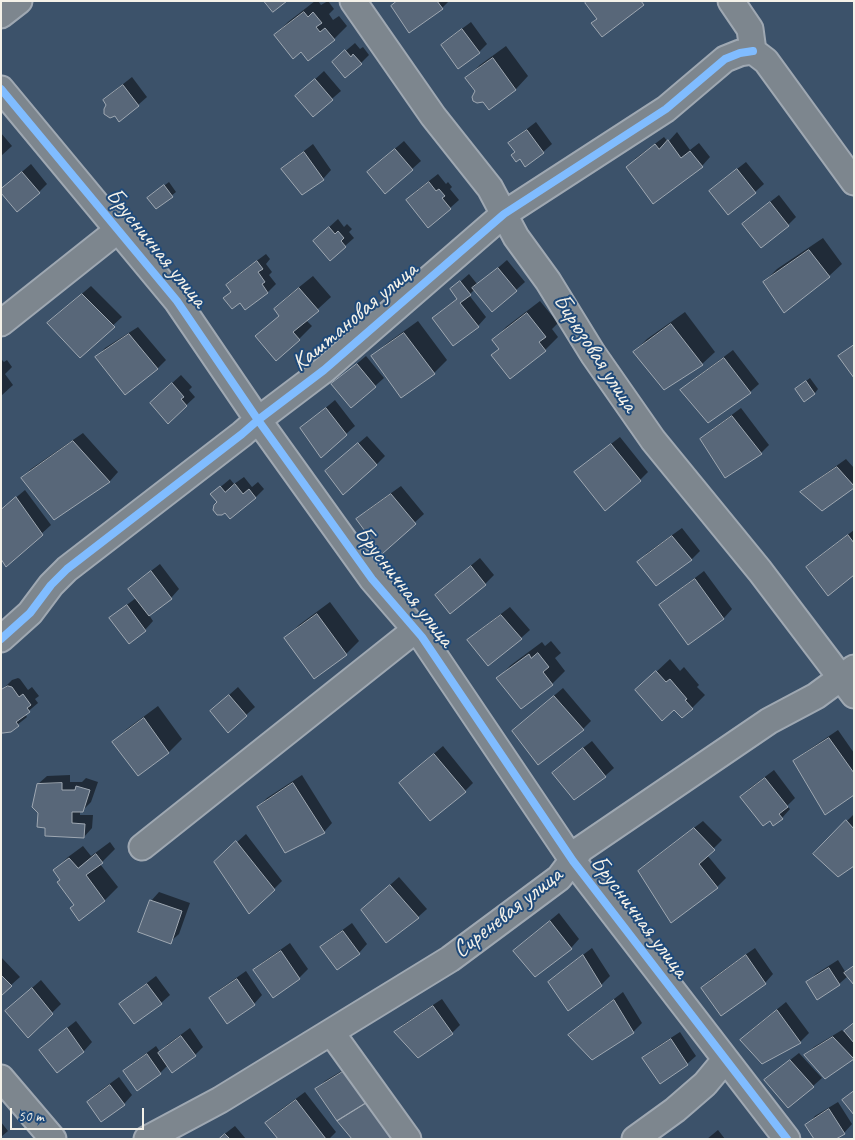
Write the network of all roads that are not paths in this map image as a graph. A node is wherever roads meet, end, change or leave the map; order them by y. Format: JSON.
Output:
{"nodes":[{"id":1,"x":19,"y":1,"type":"edge"},
{"id":2,"x":353,"y":1,"type":"edge"},
{"id":3,"x":731,"y":1,"type":"edge"},
{"id":4,"x":1,"y":15,"type":"edge"},
{"id":5,"x":753,"y":51,"type":"junction"},
{"id":6,"x":1,"y":89,"type":"edge"},
{"id":7,"x":854,"y":182,"type":"edge"},
{"id":8,"x":504,"y":214,"type":"junction"},
{"id":9,"x":118,"y":230,"type":"junction"},
{"id":10,"x":1,"y":323,"type":"edge"},
{"id":11,"x":258,"y":420,"type":"junction"},
{"id":12,"x":416,"y":630,"type":"junction"},
{"id":13,"x":1,"y":639,"type":"edge"},
{"id":14,"x":849,"y":680,"type":"edge"},
{"id":15,"x":142,"y":847,"type":"dead end"},
{"id":16,"x":573,"y":861,"type":"junction"},
{"id":17,"x":331,"y":1032,"type":"junction"},
{"id":18,"x":725,"y":1060,"type":"junction"},
{"id":19,"x":1,"y":1078,"type":"edge"},
{"id":20,"x":53,"y":1139,"type":"edge"},
{"id":21,"x":147,"y":1139,"type":"edge"},
{"id":22,"x":408,"y":1139,"type":"edge"},
{"id":23,"x":636,"y":1139,"type":"edge"},
{"id":24,"x":787,"y":1139,"type":"edge"}],
"edges":[{"from":1,"to":4,"type":"street"},
{"from":2,"to":8,"type":"street","name":"Бирюзовая улица"},
{"from":3,"to":5,"type":"street"},
{"from":5,"to":7,"type":"street"},
{"from":5,"to":8,"type":"street","name":"Каштановая улица"},
{"from":6,"to":9,"type":"street","name":"Брусничная улица"},
{"from":8,"to":11,"type":"street","name":"Каштановая улица"},
{"from":8,"to":14,"type":"street","name":"Бирюзовая улица"},
{"from":9,"to":10,"type":"street"},
{"from":9,"to":11,"type":"street","name":"Брусничная улица"},
{"from":11,"to":12,"type":"street","name":"Брусничная улица"},
{"from":11,"to":13,"type":"street","name":"Каштановая улица"},
{"from":12,"to":15,"type":"street"},
{"from":12,"to":16,"type":"street","name":"Брусничная улица"},
{"from":14,"to":16,"type":"street","name":"Сиреневая улица"},
{"from":16,"to":17,"type":"street","name":"Сиреневая улица"},
{"from":16,"to":18,"type":"street","name":"Брусничная улица"},
{"from":17,"to":21,"type":"street","name":"Сиреневая улица"},
{"from":17,"to":22,"type":"street"},
{"from":18,"to":23,"type":"street"},
{"from":18,"to":24,"type":"street","name":"Брусничная улица"},
{"from":19,"to":20,"type":"street"}]}
